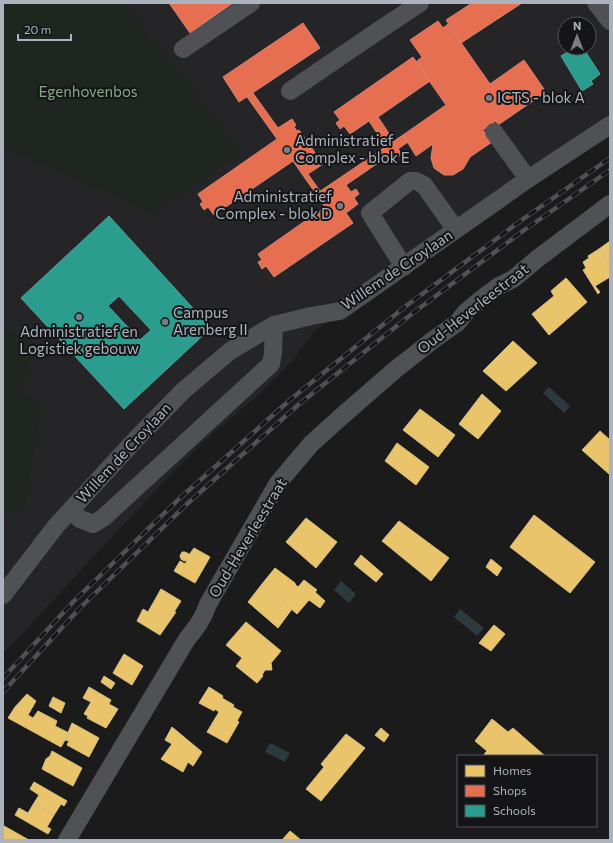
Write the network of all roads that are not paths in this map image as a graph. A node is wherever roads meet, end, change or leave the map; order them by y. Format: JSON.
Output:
{"nodes":[{"id":1,"x":250,"y":3,"type":"edge"},
{"id":2,"x":420,"y":3,"type":"edge"},
{"id":3,"x":596,"y":3,"type":"edge"},
{"id":4,"x":610,"y":21,"type":"edge"},
{"id":5,"x":184,"y":49,"type":"dead end"},
{"id":6,"x":290,"y":91,"type":"dead end"},
{"id":7,"x":610,"y":125,"type":"edge"},
{"id":8,"x":494,"y":132,"type":"dead end"},
{"id":9,"x":528,"y":179,"type":"junction"},
{"id":10,"x":610,"y":204,"type":"edge"},
{"id":11,"x":456,"y":230,"type":"junction"},
{"id":12,"x":404,"y":267,"type":"junction"},
{"id":13,"x":274,"y":325,"type":"junction"},
{"id":14,"x":71,"y":510,"type":"junction"},
{"id":15,"x":3,"y":595,"type":"edge"},
{"id":16,"x":67,"y":840,"type":"edge"}],
"edges":[{"from":1,"to":5,"type":"street"},
{"from":2,"to":6,"type":"street"},
{"from":3,"to":4,"type":"street"},
{"from":7,"to":9,"type":"street","name":"Willem de Croylaan"},
{"from":8,"to":9,"type":"street"},
{"from":9,"to":11,"type":"street","name":"Willem de Croylaan"},
{"from":10,"to":16,"type":"street","name":"Oud-Heverleestraat"},
{"from":11,"to":12,"type":"street","name":"Willem de Croylaan"},
{"from":11,"to":12,"type":"street"},
{"from":12,"to":13,"type":"street","name":"Willem de Croylaan"},
{"from":13,"to":14,"type":"street","name":"Willem de Croylaan"},
{"from":13,"to":14,"type":"street"},
{"from":14,"to":15,"type":"street","name":"Willem de Croylaan"}]}
